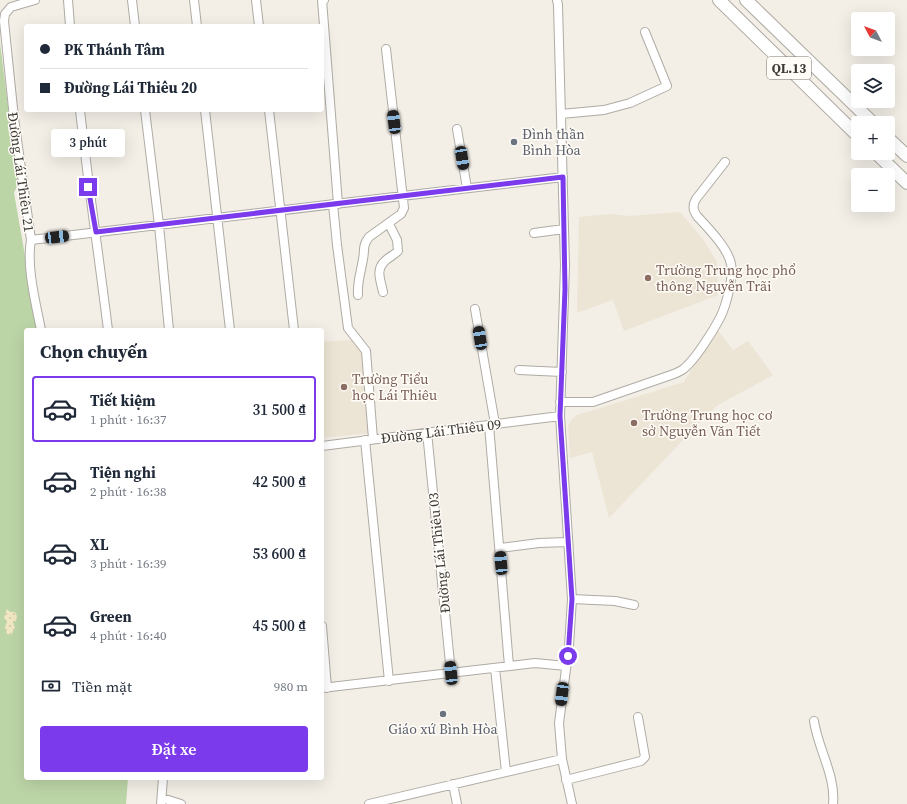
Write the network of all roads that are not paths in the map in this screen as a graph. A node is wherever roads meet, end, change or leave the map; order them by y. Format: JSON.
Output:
{"nodes":[{"id":1,"x":35,"y":0,"type":"edge"},
{"id":2,"x":68,"y":0,"type":"edge"},
{"id":3,"x":132,"y":0,"type":"edge"},
{"id":4,"x":194,"y":0,"type":"edge"},
{"id":5,"x":256,"y":0,"type":"edge"},
{"id":6,"x":323,"y":0,"type":"edge"},
{"id":7,"x":556,"y":0,"type":"edge"},
{"id":8,"x":720,"y":0,"type":"edge"},
{"id":9,"x":746,"y":0,"type":"edge"},
{"id":10,"x":70,"y":24,"type":"edge"},
{"id":11,"x":135,"y":24,"type":"edge"},
{"id":12,"x":197,"y":24,"type":"edge"},
{"id":13,"x":259,"y":24,"type":"edge"},
{"id":14,"x":645,"y":32,"type":"dead end"},
{"id":15,"x":386,"y":48,"type":"dead end"},
{"id":16,"x":830,"y":81,"type":"junction"},
{"id":17,"x":817,"y":95,"type":"junction"},
{"id":18,"x":80,"y":112,"type":"edge"},
{"id":19,"x":144,"y":112,"type":"edge"},
{"id":20,"x":206,"y":112,"type":"edge"},
{"id":21,"x":269,"y":112,"type":"edge"},
{"id":22,"x":561,"y":114,"type":"junction"},
{"id":23,"x":865,"y":116,"type":"edge"},
{"id":24,"x":457,"y":128,"type":"dead end"},
{"id":25,"x":851,"y":129,"type":"edge"},
{"id":26,"x":895,"y":145,"type":"edge"},
{"id":27,"x":907,"y":156,"type":"edge"},
{"id":28,"x":883,"y":160,"type":"edge"},
{"id":29,"x":725,"y":162,"type":"dead end"},
{"id":30,"x":563,"y":177,"type":"junction"},
{"id":31,"x":907,"y":183,"type":"edge"},
{"id":32,"x":467,"y":188,"type":"junction"},
{"id":33,"x":403,"y":196,"type":"junction"},
{"id":34,"x":335,"y":204,"type":"junction"},
{"id":35,"x":280,"y":210,"type":"junction"},
{"id":36,"x":218,"y":218,"type":"junction"},
{"id":37,"x":389,"y":224,"type":"junction"},
{"id":38,"x":159,"y":225,"type":"junction"},
{"id":39,"x":564,"y":229,"type":"junction"},
{"id":40,"x":96,"y":232,"type":"junction"},
{"id":41,"x":534,"y":233,"type":"dead end"},
{"id":42,"x":30,"y":240,"type":"junction"},
{"id":43,"x":383,"y":292,"type":"dead end"},
{"id":44,"x":358,"y":295,"type":"dead end"},
{"id":45,"x":475,"y":309,"type":"dead end"},
{"id":46,"x":41,"y":328,"type":"edge"},
{"id":47,"x":108,"y":328,"type":"edge"},
{"id":48,"x":169,"y":328,"type":"edge"},
{"id":49,"x":230,"y":328,"type":"edge"},
{"id":50,"x":294,"y":328,"type":"edge"},
{"id":51,"x":519,"y":370,"type":"dead end"},
{"id":52,"x":562,"y":372,"type":"junction"},
{"id":53,"x":560,"y":402,"type":"junction"},
{"id":54,"x":560,"y":416,"type":"junction"},
{"id":55,"x":492,"y":424,"type":"junction"},
{"id":56,"x":427,"y":432,"type":"junction"},
{"id":57,"x":369,"y":440,"type":"junction"},
{"id":58,"x":324,"y":446,"type":"edge"},
{"id":59,"x":568,"y":542,"type":"junction"},
{"id":60,"x":500,"y":548,"type":"junction"},
{"id":61,"x":572,"y":599,"type":"junction"},
{"id":62,"x":634,"y":605,"type":"dead end"},
{"id":63,"x":509,"y":666,"type":"junction"},
{"id":64,"x":566,"y":666,"type":"junction"},
{"id":65,"x":324,"y":667,"type":"edge"},
{"id":66,"x":495,"y":668,"type":"junction"},
{"id":67,"x":451,"y":673,"type":"junction"},
{"id":68,"x":388,"y":681,"type":"junction"},
{"id":69,"x":325,"y":688,"type":"edge"},
{"id":70,"x":638,"y":717,"type":"dead end"},
{"id":71,"x":814,"y":721,"type":"dead end"},
{"id":72,"x":562,"y":759,"type":"junction"},
{"id":73,"x":506,"y":772,"type":"junction"},
{"id":74,"x":163,"y":780,"type":"edge"},
{"id":75,"x":566,"y":780,"type":"junction"},
{"id":76,"x":453,"y":784,"type":"junction"},
{"id":77,"x":162,"y":801,"type":"edge"},
{"id":78,"x":181,"y":804,"type":"edge"},
{"id":79,"x":369,"y":804,"type":"edge"},
{"id":80,"x":457,"y":804,"type":"edge"},
{"id":81,"x":572,"y":804,"type":"edge"},
{"id":82,"x":833,"y":804,"type":"edge"}],
"edges":[{"from":1,"to":42,"type":"street","name":"Đường Lái Thiêu 21"},
{"from":2,"to":10,"type":"street"},
{"from":3,"to":11,"type":"street"},
{"from":4,"to":12,"type":"street"},
{"from":5,"to":13,"type":"street"},
{"from":6,"to":34,"type":"street"},
{"from":7,"to":22,"type":"street"},
{"from":8,"to":17,"type":"highway","number":"QL.13"},
{"from":9,"to":16,"type":"highway","number":"QL.13"},
{"from":14,"to":22,"type":"street"},
{"from":15,"to":33,"type":"street"},
{"from":16,"to":17,"type":"highway"},
{"from":16,"to":23,"type":"highway","number":"QL.13"},
{"from":17,"to":25,"type":"highway","number":"QL.13"},
{"from":18,"to":40,"type":"street"},
{"from":19,"to":38,"type":"street"},
{"from":20,"to":36,"type":"street"},
{"from":21,"to":35,"type":"street"},
{"from":22,"to":30,"type":"street"},
{"from":24,"to":32,"type":"street"},
{"from":26,"to":27,"type":"highway"},
{"from":28,"to":31,"type":"highway"},
{"from":29,"to":53,"type":"street"},
{"from":30,"to":32,"type":"street"},
{"from":30,"to":39,"type":"street"},
{"from":32,"to":33,"type":"street"},
{"from":33,"to":34,"type":"street"},
{"from":33,"to":37,"type":"street"},
{"from":34,"to":35,"type":"street"},
{"from":34,"to":57,"type":"street"},
{"from":35,"to":36,"type":"street"},
{"from":35,"to":50,"type":"street"},
{"from":36,"to":38,"type":"street"},
{"from":36,"to":49,"type":"street"},
{"from":37,"to":43,"type":"street"},
{"from":37,"to":44,"type":"street"},
{"from":38,"to":40,"type":"street"},
{"from":38,"to":48,"type":"street"},
{"from":39,"to":41,"type":"street"},
{"from":39,"to":52,"type":"street"},
{"from":40,"to":42,"type":"street"},
{"from":40,"to":47,"type":"street"},
{"from":42,"to":46,"type":"street","name":"Đường Lái Thiêu 21"},
{"from":45,"to":55,"type":"street"},
{"from":51,"to":52,"type":"street"},
{"from":52,"to":53,"type":"street"},
{"from":53,"to":54,"type":"street"},
{"from":54,"to":55,"type":"street","name":"Đường Lái Thiêu 09"},
{"from":54,"to":59,"type":"street"},
{"from":55,"to":56,"type":"street","name":"Đường Lái Thiêu 09"},
{"from":55,"to":60,"type":"street"},
{"from":56,"to":57,"type":"street","name":"Đường Lái Thiêu 09"},
{"from":56,"to":67,"type":"street","name":"Đường Lái Thiêu 03"},
{"from":57,"to":58,"type":"street","name":"Đường Lái Thiêu 09"},
{"from":57,"to":68,"type":"street"},
{"from":59,"to":60,"type":"street"},
{"from":59,"to":61,"type":"street"},
{"from":60,"to":63,"type":"street"},
{"from":61,"to":62,"type":"street"},
{"from":61,"to":64,"type":"street"},
{"from":63,"to":64,"type":"street"},
{"from":63,"to":66,"type":"street"},
{"from":64,"to":72,"type":"street"},
{"from":65,"to":69,"type":"street"},
{"from":66,"to":67,"type":"street"},
{"from":66,"to":73,"type":"street"},
{"from":67,"to":68,"type":"street"},
{"from":68,"to":69,"type":"street"},
{"from":70,"to":75,"type":"street"},
{"from":71,"to":82,"type":"street"},
{"from":72,"to":73,"type":"street"},
{"from":72,"to":75,"type":"street"},
{"from":73,"to":76,"type":"street"},
{"from":74,"to":77,"type":"street"},
{"from":75,"to":81,"type":"street"},
{"from":76,"to":79,"type":"street"},
{"from":76,"to":80,"type":"street"},
{"from":77,"to":78,"type":"street"}]}
